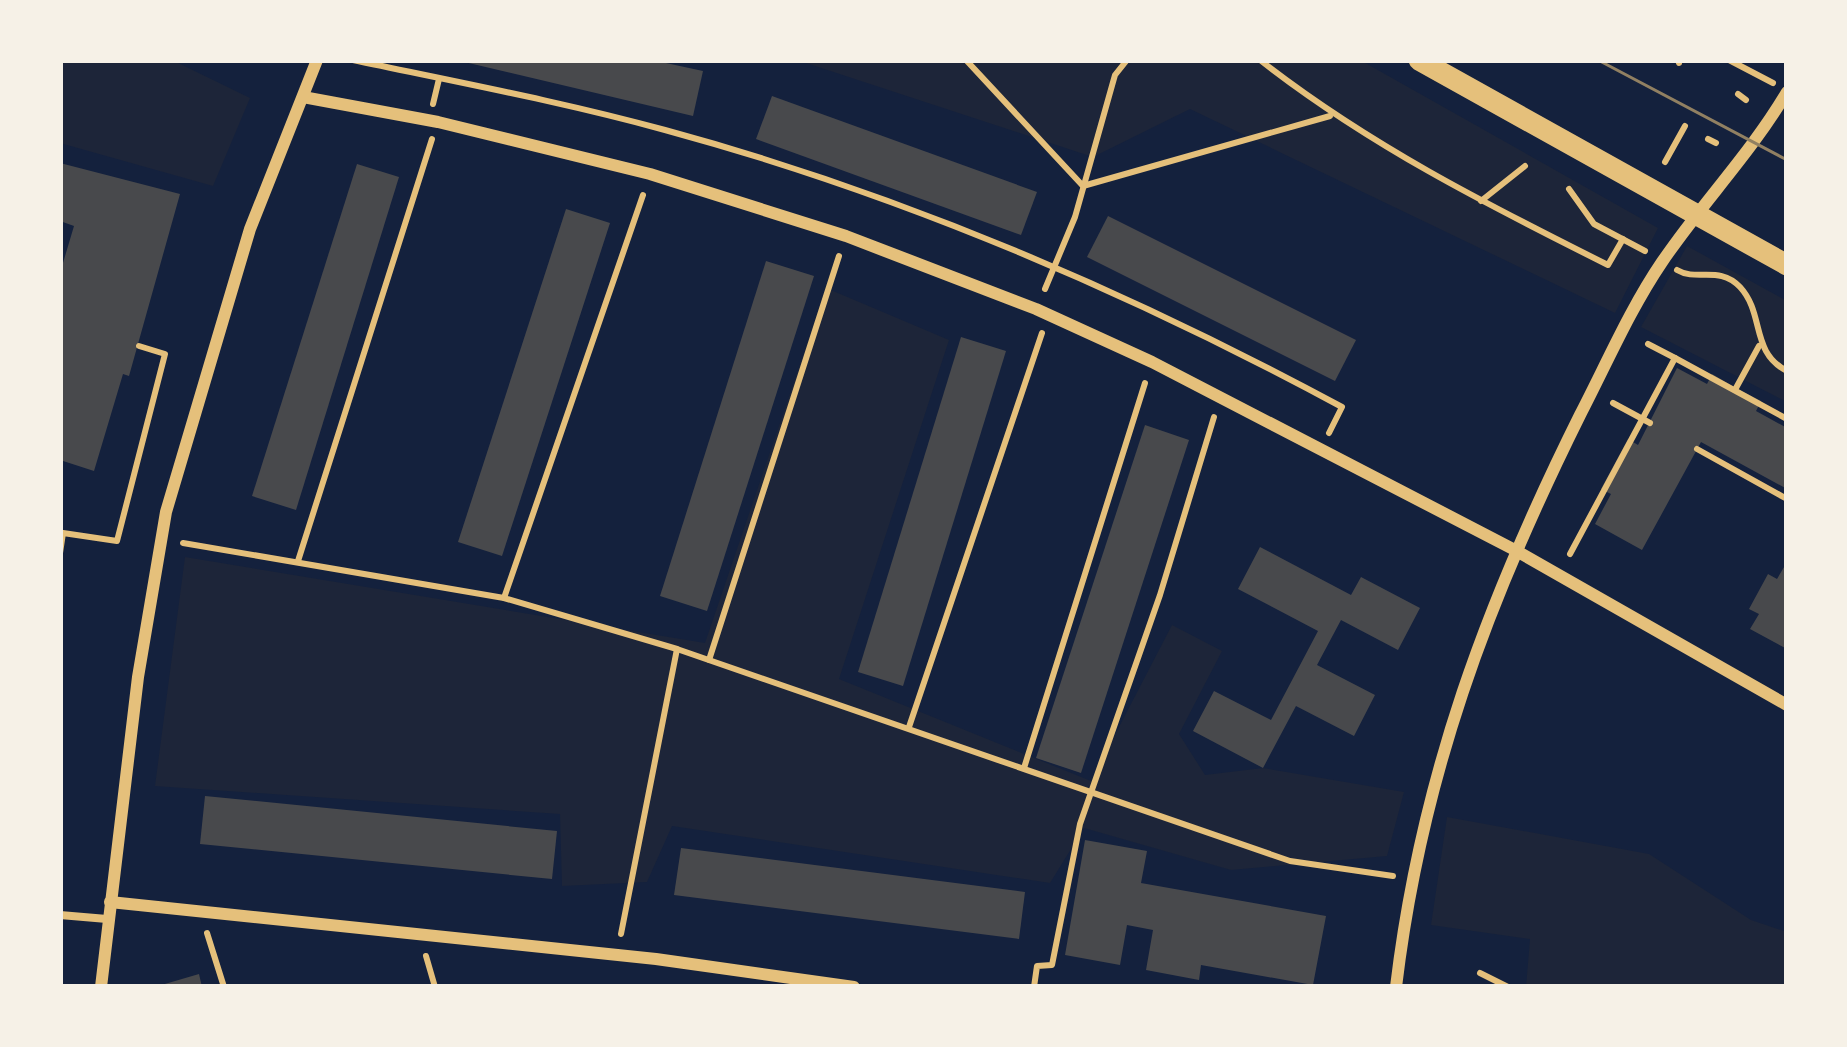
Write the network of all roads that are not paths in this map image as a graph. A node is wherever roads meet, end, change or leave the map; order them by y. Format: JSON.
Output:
{"nodes":[{"id":1,"x":317,"y":60,"type":"edge"},
{"id":2,"x":1419,"y":60,"type":"edge"},
{"id":3,"x":1787,"y":92,"type":"edge"},
{"id":4,"x":303,"y":97,"type":"junction"},
{"id":5,"x":1698,"y":218,"type":"junction"},
{"id":6,"x":1787,"y":265,"type":"edge"},
{"id":7,"x":1513,"y":549,"type":"junction"},
{"id":8,"x":1787,"y":705,"type":"edge"},
{"id":9,"x":110,"y":902,"type":"junction"},
{"id":10,"x":60,"y":914,"type":"edge"},
{"id":11,"x":107,"y":919,"type":"junction"},
{"id":12,"x":100,"y":987,"type":"edge"},
{"id":13,"x":854,"y":987,"type":"edge"},
{"id":14,"x":1396,"y":987,"type":"edge"}],
"edges":[{"from":1,"to":4,"type":"street"},
{"from":2,"to":5,"type":"main road"},
{"from":3,"to":5,"type":"street"},
{"from":4,"to":7,"type":"street"},
{"from":4,"to":9,"type":"street"},
{"from":5,"to":6,"type":"main road"},
{"from":5,"to":7,"type":"street"},
{"from":7,"to":8,"type":"street"},
{"from":7,"to":14,"type":"street"},
{"from":9,"to":11,"type":"street"},
{"from":9,"to":13,"type":"street"},
{"from":10,"to":11,"type":"lane"},
{"from":11,"to":12,"type":"street"}]}
